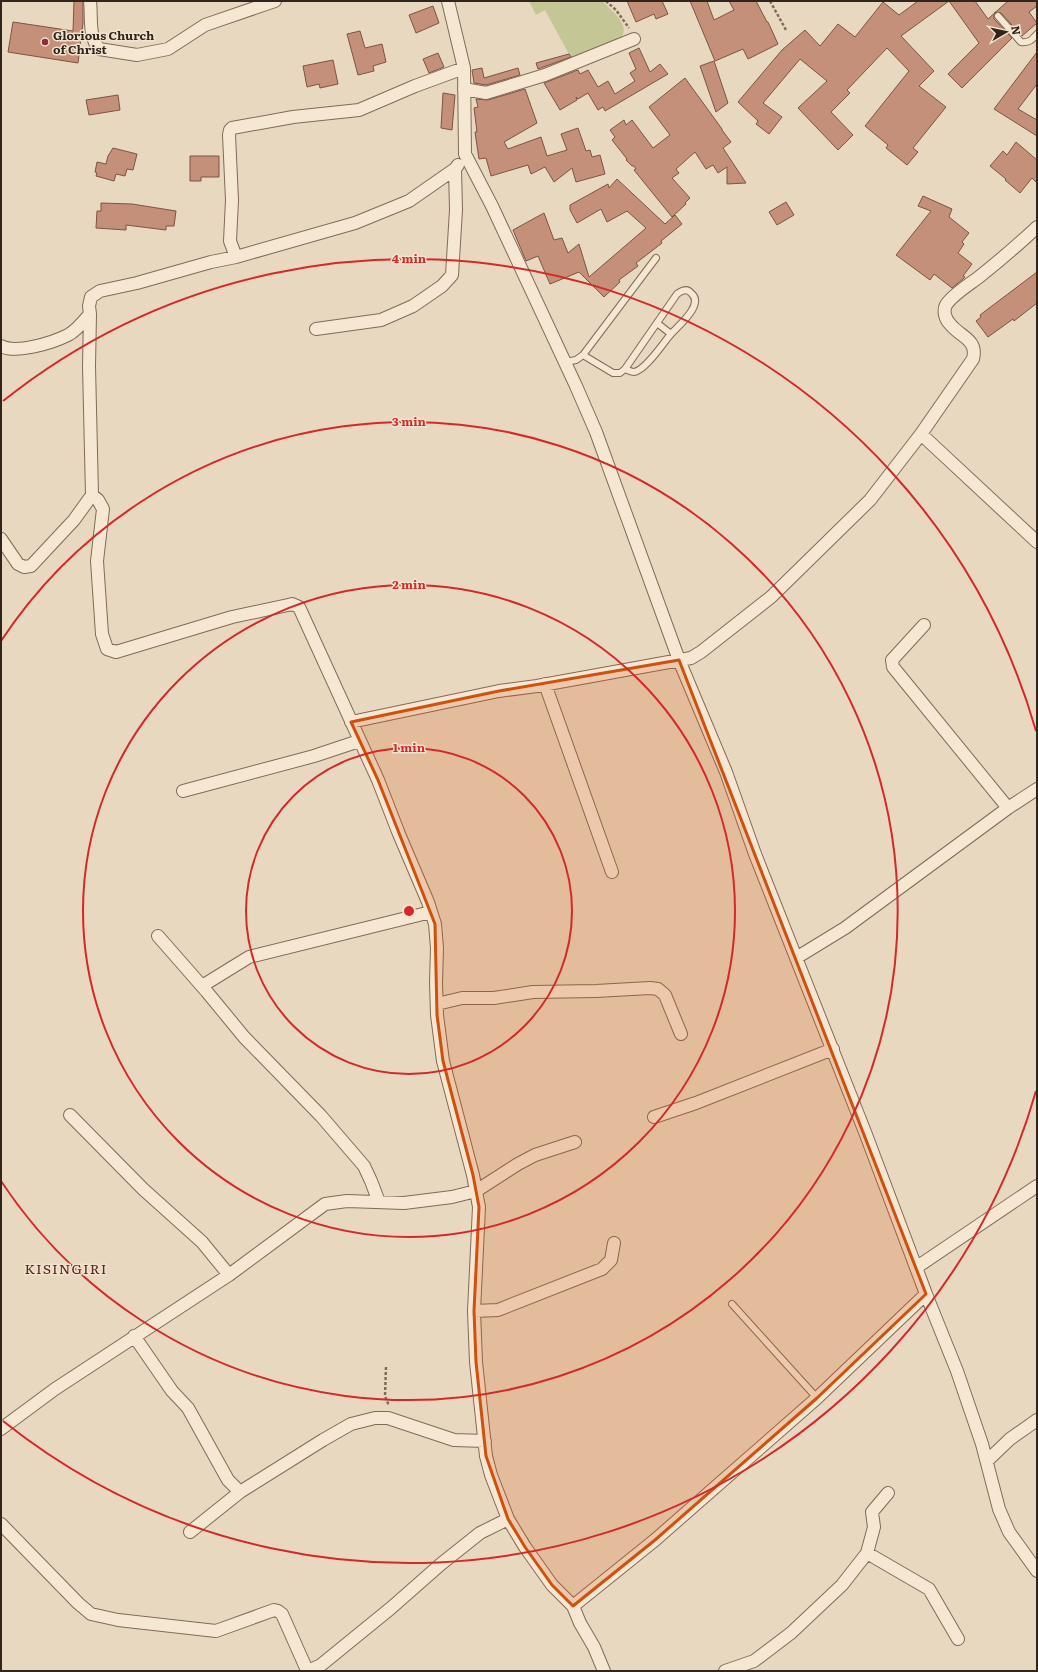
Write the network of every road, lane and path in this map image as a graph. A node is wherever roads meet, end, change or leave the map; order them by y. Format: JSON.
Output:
{"nodes":[{"id":1,"x":90,"y":1,"type":"edge"},
{"id":2,"x":275,"y":1,"type":"edge"},
{"id":3,"x":448,"y":1,"type":"edge"},
{"id":4,"x":606,"y":1,"type":"edge"},
{"id":5,"x":770,"y":1,"type":"edge"},
{"id":6,"x":998,"y":16,"type":"dead end"},
{"id":7,"x":786,"y":30,"type":"dead end"},
{"id":8,"x":1037,"y":34,"type":"edge"},
{"id":9,"x":634,"y":39,"type":"joint"},
{"id":10,"x":464,"y":68,"type":"junction"},
{"id":11,"x":464,"y":89,"type":"junction"},
{"id":12,"x":465,"y":154,"type":"junction"},
{"id":13,"x":455,"y":169,"type":"junction"},
{"id":14,"x":1037,"y":227,"type":"edge"},
{"id":15,"x":236,"y":257,"type":"junction"},
{"id":16,"x":656,"y":258,"type":"dead end"},
{"id":17,"x":90,"y":314,"type":"junction"},
{"id":18,"x":657,"y":323,"type":"junction"},
{"id":19,"x":316,"y":329,"type":"dead end"},
{"id":20,"x":671,"y":334,"type":"junction"},
{"id":21,"x":1,"y":346,"type":"edge"},
{"id":22,"x":583,"y":355,"type":"junction"},
{"id":23,"x":565,"y":362,"type":"junction"},
{"id":24,"x":625,"y":369,"type":"junction"},
{"id":25,"x":921,"y":434,"type":"junction"},
{"id":26,"x":92,"y":495,"type":"junction"},
{"id":27,"x":1,"y":539,"type":"edge"},
{"id":28,"x":1037,"y":542,"type":"edge"},
{"id":29,"x":924,"y":625,"type":"dead end"},
{"id":30,"x":679,"y":660,"type":"junction"},
{"id":31,"x":545,"y":684,"type":"junction"},
{"id":32,"x":351,"y":722,"type":"junction"},
{"id":33,"x":359,"y":741,"type":"junction"},
{"id":34,"x":1037,"y":789,"type":"edge"},
{"id":35,"x":183,"y":791,"type":"dead end"},
{"id":36,"x":1008,"y":808,"type":"junction"},
{"id":37,"x":612,"y":872,"type":"dead end"},
{"id":38,"x":431,"y":912,"type":"junction"},
{"id":39,"x":158,"y":936,"type":"dead end"},
{"id":40,"x":796,"y":958,"type":"junction"},
{"id":41,"x":202,"y":986,"type":"junction"},
{"id":42,"x":437,"y":1004,"type":"junction"},
{"id":43,"x":681,"y":1034,"type":"dead end"},
{"id":44,"x":832,"y":1049,"type":"junction"},
{"id":45,"x":70,"y":1115,"type":"dead end"},
{"id":46,"x":654,"y":1117,"type":"dead end"},
{"id":47,"x":575,"y":1142,"type":"dead end"},
{"id":48,"x":1037,"y":1186,"type":"edge"},
{"id":49,"x":476,"y":1191,"type":"junction"},
{"id":50,"x":379,"y":1202,"type":"junction"},
{"id":51,"x":614,"y":1243,"type":"dead end"},
{"id":52,"x":916,"y":1267,"type":"junction"},
{"id":53,"x":229,"y":1274,"type":"junction"},
{"id":54,"x":926,"y":1294,"type":"junction"},
{"id":55,"x":732,"y":1304,"type":"dead end"},
{"id":56,"x":474,"y":1311,"type":"junction"},
{"id":57,"x":134,"y":1336,"type":"junction"},
{"id":58,"x":386,"y":1367,"type":"dead end"},
{"id":59,"x":816,"y":1398,"type":"junction"},
{"id":60,"x":390,"y":1408,"type":"dead end"},
{"id":61,"x":1037,"y":1420,"type":"edge"},
{"id":62,"x":1,"y":1429,"type":"edge"},
{"id":63,"x":485,"y":1441,"type":"junction"},
{"id":64,"x":987,"y":1461,"type":"junction"},
{"id":65,"x":240,"y":1492,"type":"junction"},
{"id":66,"x":888,"y":1493,"type":"dead end"},
{"id":67,"x":508,"y":1518,"type":"junction"},
{"id":68,"x":1,"y":1524,"type":"edge"},
{"id":69,"x":190,"y":1532,"type":"dead end"},
{"id":70,"x":867,"y":1553,"type":"junction"},
{"id":71,"x":1037,"y":1571,"type":"edge"},
{"id":72,"x":573,"y":1606,"type":"junction"},
{"id":73,"x":958,"y":1639,"type":"dead end"},
{"id":74,"x":307,"y":1670,"type":"edge"},
{"id":75,"x":604,"y":1671,"type":"edge"},
{"id":76,"x":726,"y":1671,"type":"edge"}],
"edges":[{"from":1,"to":2,"type":"street"},
{"from":3,"to":10,"type":"street"},
{"from":4,"to":9,"type":"path"},
{"from":5,"to":7,"type":"path"},
{"from":6,"to":8,"type":"lane"},
{"from":9,"to":11,"type":"street"},
{"from":10,"to":11,"type":"street"},
{"from":10,"to":15,"type":"street"},
{"from":11,"to":12,"type":"street"},
{"from":12,"to":13,"type":"street"},
{"from":12,"to":23,"type":"street"},
{"from":13,"to":15,"type":"street"},
{"from":13,"to":19,"type":"street"},
{"from":14,"to":25,"type":"street"},
{"from":15,"to":17,"type":"street"},
{"from":16,"to":22,"type":"lane"},
{"from":17,"to":21,"type":"street"},
{"from":17,"to":26,"type":"street"},
{"from":18,"to":20,"type":"lane"},
{"from":18,"to":20,"type":"lane"},
{"from":18,"to":24,"type":"lane"},
{"from":20,"to":24,"type":"lane"},
{"from":22,"to":23,"type":"lane"},
{"from":22,"to":24,"type":"lane"},
{"from":23,"to":30,"type":"street"},
{"from":25,"to":28,"type":"street"},
{"from":25,"to":30,"type":"street"},
{"from":26,"to":27,"type":"street"},
{"from":26,"to":32,"type":"street"},
{"from":29,"to":36,"type":"street"},
{"from":30,"to":31,"type":"street"},
{"from":30,"to":40,"type":"street"},
{"from":31,"to":32,"type":"street"},
{"from":31,"to":37,"type":"street"},
{"from":32,"to":33,"type":"street"},
{"from":33,"to":35,"type":"street"},
{"from":33,"to":38,"type":"street"},
{"from":34,"to":36,"type":"street"},
{"from":36,"to":40,"type":"street"},
{"from":38,"to":41,"type":"street"},
{"from":38,"to":42,"type":"street"},
{"from":39,"to":41,"type":"street"},
{"from":40,"to":44,"type":"street"},
{"from":41,"to":50,"type":"street"},
{"from":42,"to":43,"type":"street"},
{"from":42,"to":49,"type":"street"},
{"from":44,"to":46,"type":"street"},
{"from":44,"to":52,"type":"street"},
{"from":45,"to":53,"type":"street"},
{"from":47,"to":49,"type":"street"},
{"from":48,"to":52,"type":"street"},
{"from":49,"to":50,"type":"street"},
{"from":49,"to":56,"type":"street"},
{"from":50,"to":53,"type":"street"},
{"from":51,"to":56,"type":"street"},
{"from":52,"to":54,"type":"street"},
{"from":53,"to":57,"type":"street"},
{"from":54,"to":59,"type":"street"},
{"from":54,"to":64,"type":"street"},
{"from":55,"to":59,"type":"lane"},
{"from":56,"to":63,"type":"street"},
{"from":57,"to":62,"type":"street"},
{"from":57,"to":65,"type":"street"},
{"from":58,"to":60,"type":"path"},
{"from":59,"to":72,"type":"street"},
{"from":61,"to":64,"type":"street"},
{"from":63,"to":65,"type":"street"},
{"from":63,"to":67,"type":"street"},
{"from":64,"to":71,"type":"street"},
{"from":65,"to":69,"type":"street"},
{"from":66,"to":70,"type":"street"},
{"from":67,"to":72,"type":"street"},
{"from":67,"to":74,"type":"street"},
{"from":68,"to":74,"type":"street"},
{"from":70,"to":73,"type":"street"},
{"from":70,"to":76,"type":"street"},
{"from":72,"to":75,"type":"street"}]}
